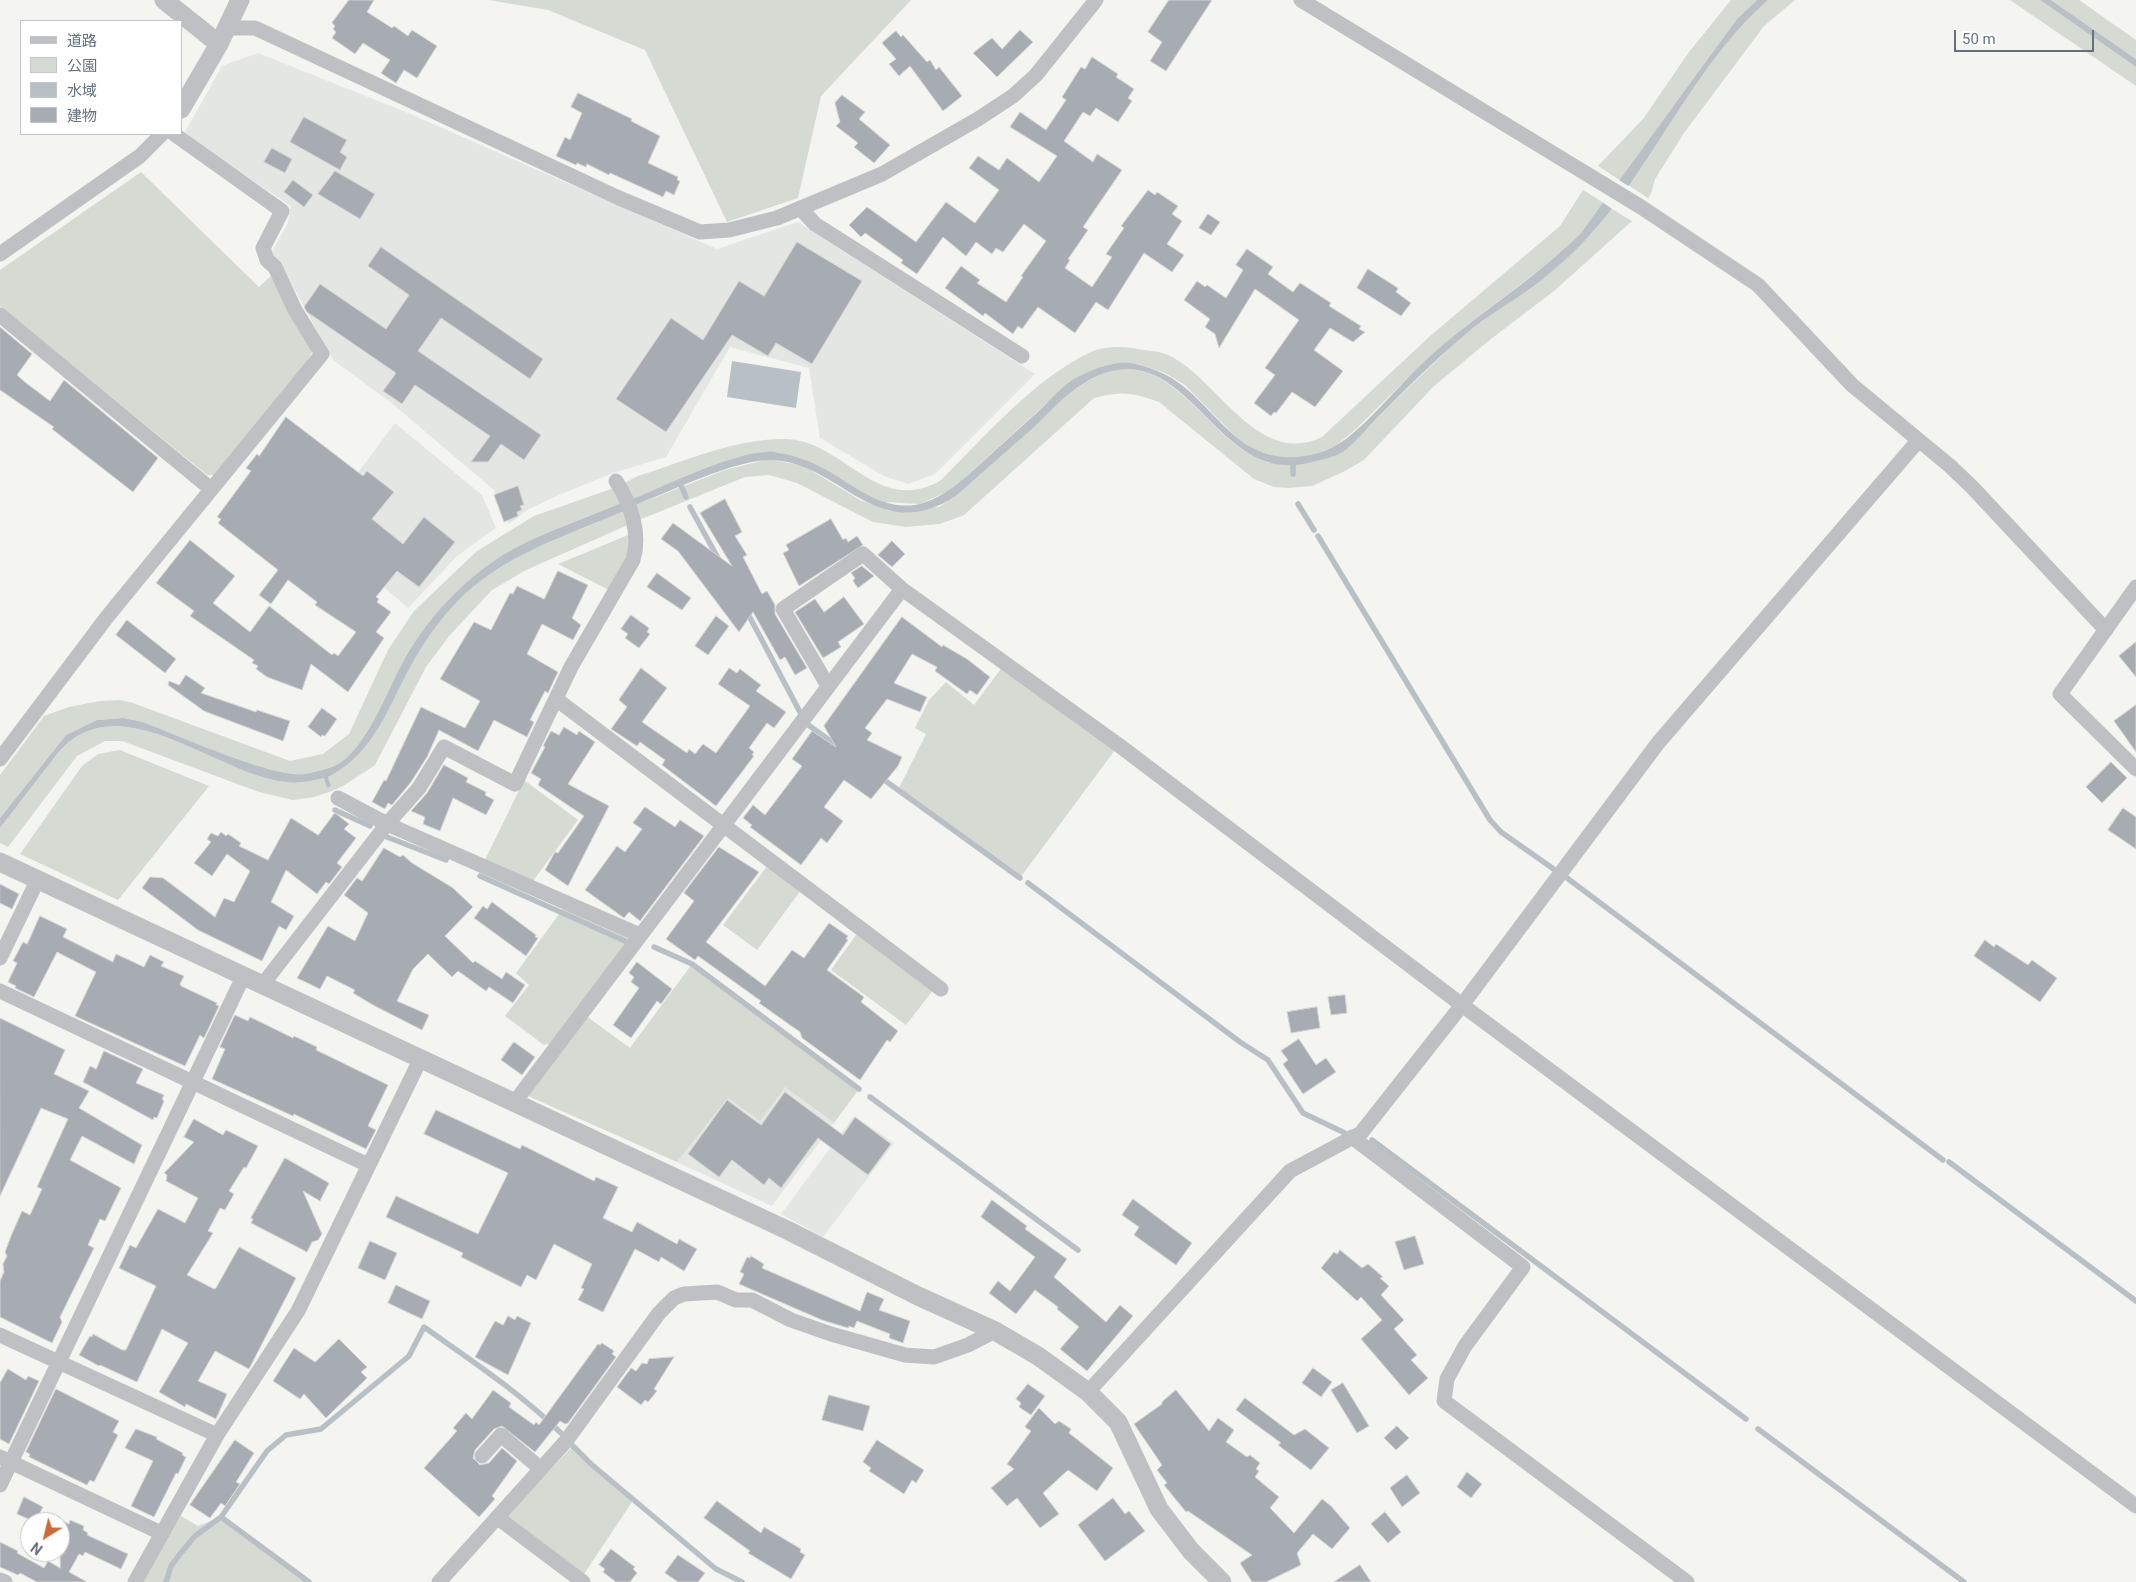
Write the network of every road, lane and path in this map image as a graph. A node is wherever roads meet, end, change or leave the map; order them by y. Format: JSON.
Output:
{"nodes":[{"id":1,"x":164,"y":0,"type":"edge"},
{"id":2,"x":240,"y":0,"type":"edge"},
{"id":3,"x":1096,"y":0,"type":"edge"},
{"id":4,"x":1301,"y":0,"type":"edge"},
{"id":5,"x":223,"y":36,"type":"junction"},
{"id":6,"x":182,"y":107,"type":"edge"},
{"id":7,"x":161,"y":135,"type":"edge"},
{"id":8,"x":175,"y":135,"type":"edge"},
{"id":9,"x":800,"y":208,"type":"junction"},
{"id":10,"x":0,"y":254,"type":"edge"},
{"id":11,"x":0,"y":314,"type":"edge"},
{"id":12,"x":1022,"y":356,"type":"dead end"},
{"id":13,"x":1918,"y":441,"type":"junction"},
{"id":14,"x":618,"y":483,"type":"dead end"},
{"id":15,"x":211,"y":489,"type":"junction"},
{"id":16,"x":2136,"y":587,"type":"edge"},
{"id":17,"x":902,"y":589,"type":"junction"},
{"id":18,"x":2106,"y":630,"type":"junction"},
{"id":19,"x":828,"y":686,"type":"junction"},
{"id":20,"x":556,"y":699,"type":"junction"},
{"id":21,"x":0,"y":759,"type":"edge"},
{"id":22,"x":2136,"y":769,"type":"edge"},
{"id":23,"x":338,"y":798,"type":"dead end"},
{"id":24,"x":386,"y":824,"type":"junction"},
{"id":25,"x":724,"y":826,"type":"junction"},
{"id":26,"x":2,"y":863,"type":"edge"},
{"id":27,"x":38,"y":879,"type":"junction"},
{"id":28,"x":640,"y":935,"type":"junction"},
{"id":29,"x":0,"y":958,"type":"edge"},
{"id":30,"x":244,"y":975,"type":"junction"},
{"id":31,"x":263,"y":984,"type":"junction"},
{"id":32,"x":941,"y":989,"type":"dead end"},
{"id":33,"x":0,"y":991,"type":"edge"},
{"id":34,"x":1462,"y":1004,"type":"junction"},
{"id":35,"x":420,"y":1060,"type":"junction"},
{"id":36,"x":192,"y":1082,"type":"junction"},
{"id":37,"x":514,"y":1103,"type":"junction"},
{"id":38,"x":1352,"y":1137,"type":"junction"},
{"id":39,"x":368,"y":1165,"type":"junction"},
{"id":40,"x":995,"y":1331,"type":"junction"},
{"id":41,"x":0,"y":1335,"type":"edge"},
{"id":42,"x":59,"y":1362,"type":"junction"},
{"id":43,"x":1088,"y":1392,"type":"junction"},
{"id":44,"x":217,"y":1435,"type":"junction"},
{"id":45,"x":482,"y":1456,"type":"dead end"},
{"id":46,"x":5,"y":1460,"type":"edge"},
{"id":47,"x":541,"y":1469,"type":"junction"},
{"id":48,"x":0,"y":1485,"type":"edge"},
{"id":49,"x":2136,"y":1506,"type":"edge"},
{"id":50,"x":498,"y":1518,"type":"junction"},
{"id":51,"x":161,"y":1533,"type":"junction"},
{"id":52,"x":0,"y":1580,"type":"edge"},
{"id":53,"x":5,"y":1582,"type":"edge"},
{"id":54,"x":135,"y":1582,"type":"edge"},
{"id":55,"x":439,"y":1582,"type":"edge"},
{"id":56,"x":583,"y":1582,"type":"edge"},
{"id":57,"x":1222,"y":1582,"type":"edge"},
{"id":58,"x":1687,"y":1582,"type":"edge"}],
"edges":[{"from":1,"to":5,"type":"street"},
{"from":2,"to":5,"type":"street"},
{"from":3,"to":9,"type":"street"},
{"from":4,"to":13,"type":"street"},
{"from":5,"to":6,"type":"street"},
{"from":5,"to":9,"type":"street"},
{"from":7,"to":10,"type":"street"},
{"from":8,"to":15,"type":"street"},
{"from":9,"to":12,"type":"street"},
{"from":11,"to":15,"type":"street"},
{"from":13,"to":18,"type":"street"},
{"from":13,"to":34,"type":"street"},
{"from":14,"to":20,"type":"street"},
{"from":15,"to":21,"type":"street"},
{"from":16,"to":18,"type":"street"},
{"from":17,"to":19,"type":"street"},
{"from":17,"to":19,"type":"street"},
{"from":17,"to":34,"type":"street"},
{"from":18,"to":22,"type":"street"},
{"from":19,"to":25,"type":"street"},
{"from":20,"to":24,"type":"street"},
{"from":20,"to":25,"type":"street"},
{"from":23,"to":24,"type":"street"},
{"from":24,"to":28,"type":"street"},
{"from":24,"to":31,"type":"street"},
{"from":25,"to":28,"type":"street"},
{"from":25,"to":32,"type":"street"},
{"from":26,"to":27,"type":"street"},
{"from":27,"to":29,"type":"street"},
{"from":27,"to":30,"type":"street"},
{"from":28,"to":37,"type":"street"},
{"from":30,"to":31,"type":"street"},
{"from":30,"to":36,"type":"street"},
{"from":31,"to":35,"type":"street"},
{"from":33,"to":36,"type":"street"},
{"from":34,"to":38,"type":"street"},
{"from":34,"to":49,"type":"street"},
{"from":35,"to":37,"type":"street"},
{"from":35,"to":39,"type":"street"},
{"from":36,"to":39,"type":"street"},
{"from":36,"to":42,"type":"street"},
{"from":37,"to":40,"type":"street"},
{"from":38,"to":43,"type":"street"},
{"from":38,"to":58,"type":"street"},
{"from":39,"to":44,"type":"street"},
{"from":40,"to":43,"type":"street"},
{"from":40,"to":47,"type":"street"},
{"from":41,"to":42,"type":"street"},
{"from":42,"to":44,"type":"street"},
{"from":42,"to":46,"type":"street"},
{"from":43,"to":57,"type":"street"},
{"from":44,"to":51,"type":"street"},
{"from":45,"to":47,"type":"street"},
{"from":46,"to":48,"type":"street"},
{"from":46,"to":51,"type":"street"},
{"from":47,"to":50,"type":"street"},
{"from":50,"to":55,"type":"street"},
{"from":50,"to":56,"type":"street"},
{"from":51,"to":54,"type":"street"},
{"from":52,"to":53,"type":"street"}]}
